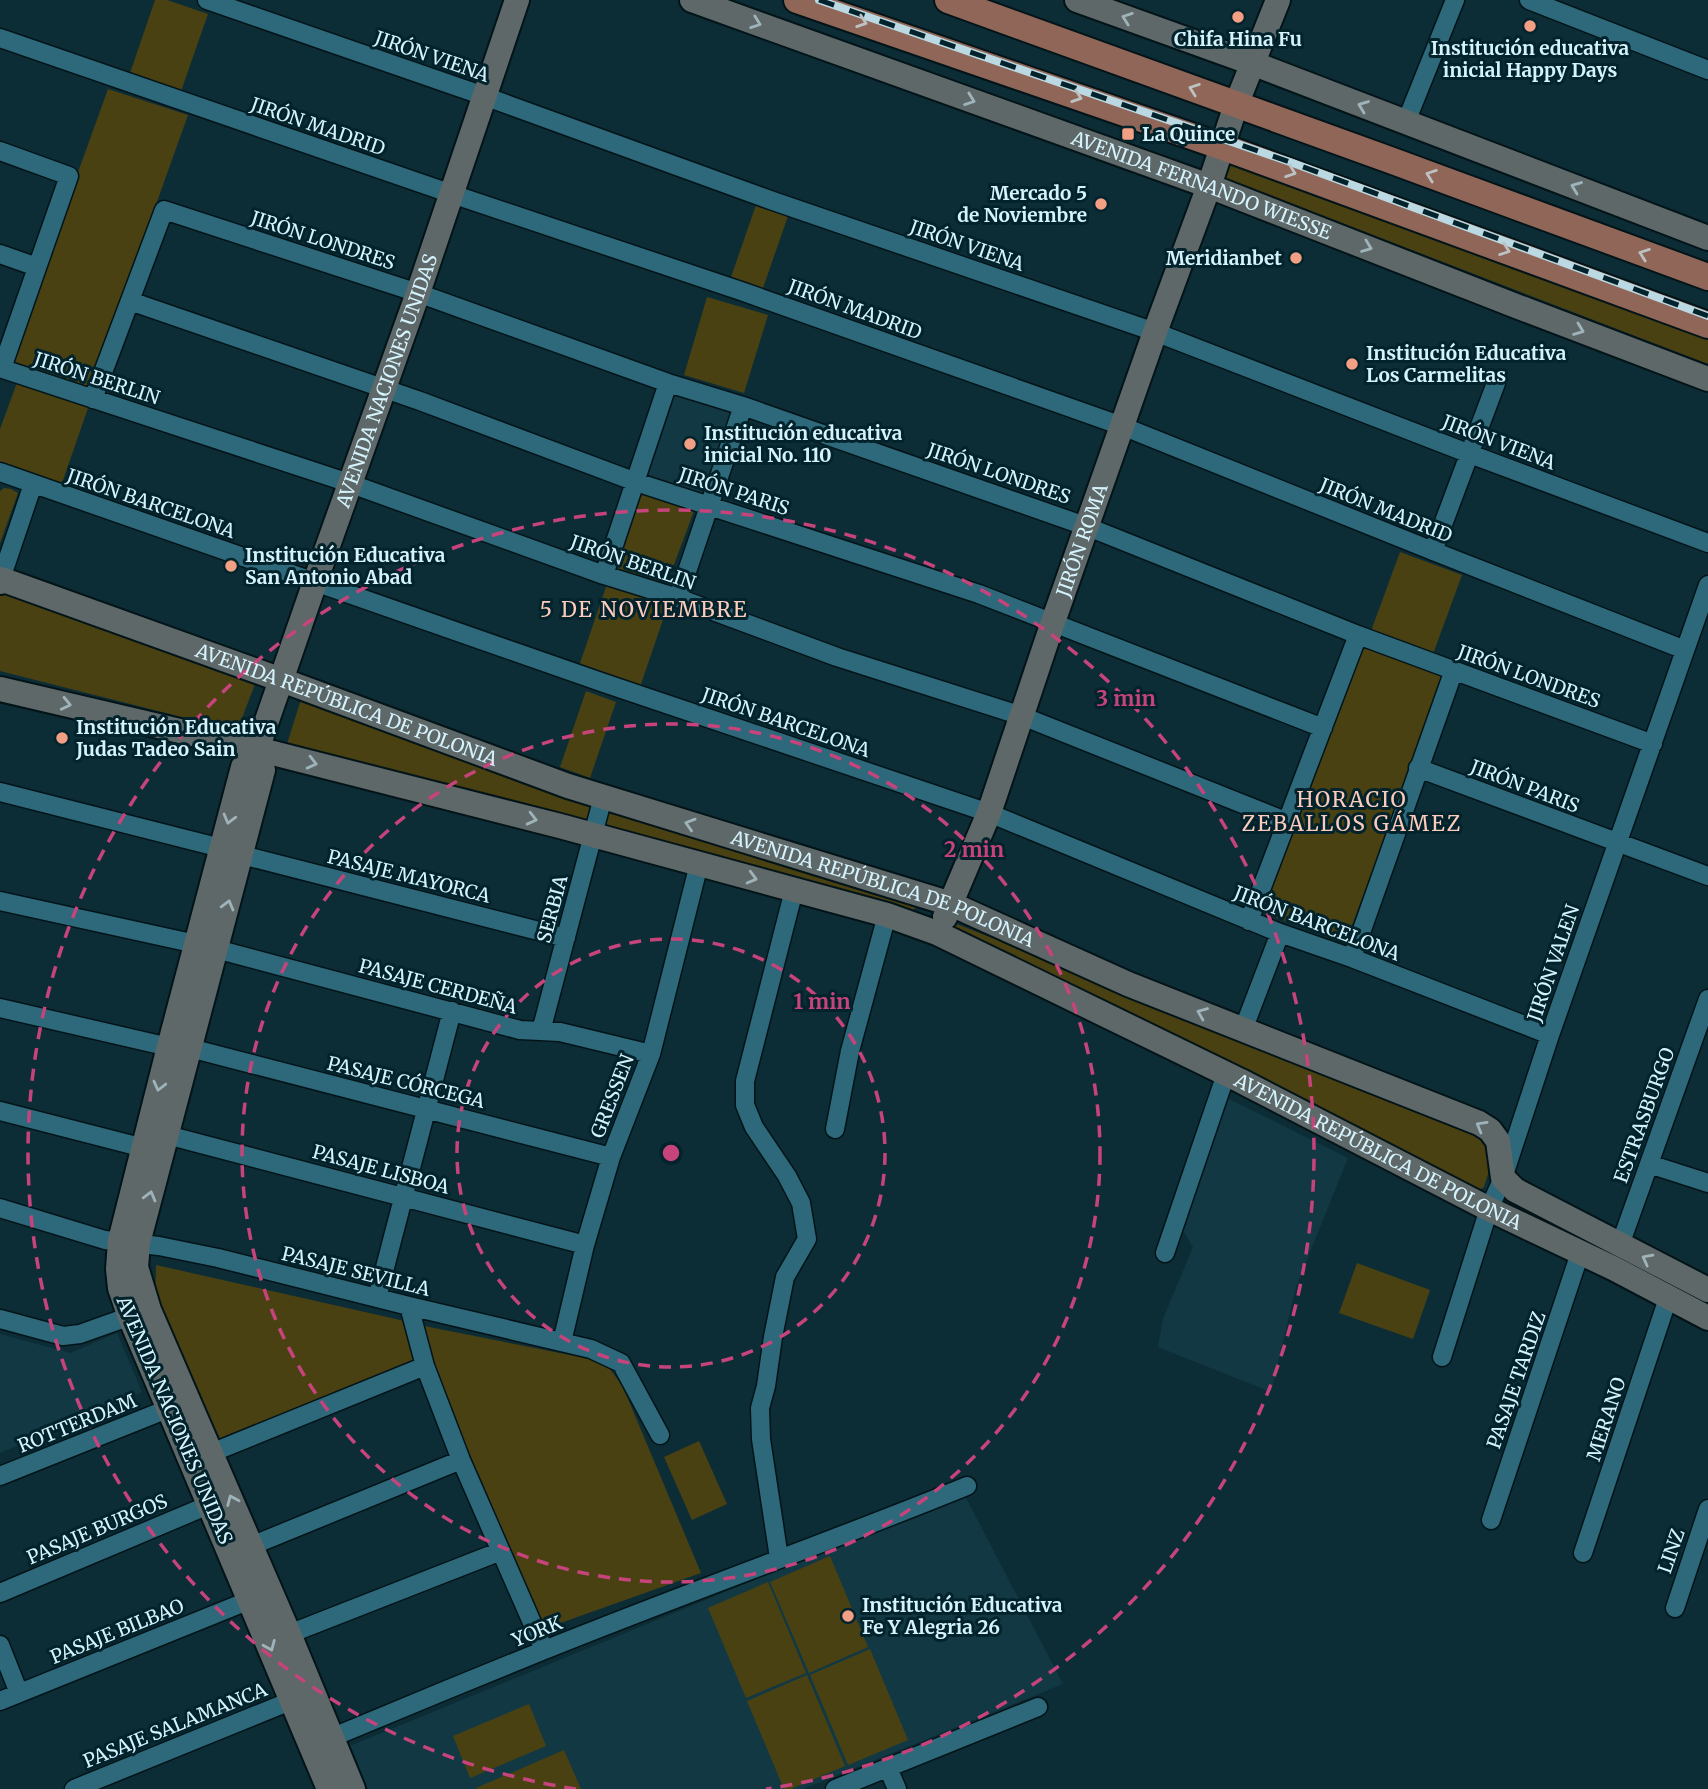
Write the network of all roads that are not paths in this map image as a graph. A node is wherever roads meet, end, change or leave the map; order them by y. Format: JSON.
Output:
{"nodes":[{"id":1,"x":207,"y":0,"type":"edge"},
{"id":2,"x":517,"y":0,"type":"edge"},
{"id":3,"x":692,"y":0,"type":"edge"},
{"id":4,"x":797,"y":0,"type":"edge"},
{"id":5,"x":948,"y":0,"type":"edge"},
{"id":6,"x":1077,"y":0,"type":"edge"},
{"id":7,"x":1278,"y":0,"type":"edge"},
{"id":8,"x":1455,"y":0,"type":"edge"},
{"id":9,"x":1529,"y":0,"type":"edge"},
{"id":10,"x":0,"y":38,"type":"edge"},
{"id":11,"x":1252,"y":64,"type":"junction"},
{"id":12,"x":1708,"y":70,"type":"edge"},
{"id":13,"x":484,"y":96,"type":"junction"},
{"id":14,"x":1236,"y":105,"type":"junction"},
{"id":15,"x":1406,"y":122,"type":"junction"},
{"id":16,"x":1223,"y":147,"type":"junction"},
{"id":17,"x":0,"y":151,"type":"edge"},
{"id":18,"x":1209,"y":186,"type":"junction"},
{"id":19,"x":452,"y":194,"type":"junction"},
{"id":20,"x":1708,"y":238,"type":"edge"},
{"id":21,"x":0,"y":254,"type":"edge"},
{"id":22,"x":37,"y":267,"type":"junction"},
{"id":23,"x":1708,"y":277,"type":"edge"},
{"id":24,"x":418,"y":293,"type":"junction"},
{"id":25,"x":130,"y":301,"type":"junction"},
{"id":26,"x":1708,"y":325,"type":"edge"},
{"id":27,"x":1155,"y":332,"type":"junction"},
{"id":28,"x":1,"y":368,"type":"edge"},
{"id":29,"x":1708,"y":379,"type":"edge"},
{"id":30,"x":668,"y":383,"type":"junction"},
{"id":31,"x":1496,"y":383,"type":"dead end"},
{"id":32,"x":384,"y":389,"type":"junction"},
{"id":33,"x":93,"y":399,"type":"junction"},
{"id":34,"x":743,"y":406,"type":"junction"},
{"id":35,"x":1122,"y":426,"type":"junction"},
{"id":36,"x":1470,"y":454,"type":"junction"},
{"id":37,"x":0,"y":472,"type":"edge"},
{"id":38,"x":636,"y":482,"type":"junction"},
{"id":39,"x":350,"y":483,"type":"junction"},
{"id":40,"x":33,"y":484,"type":"junction"},
{"id":41,"x":710,"y":505,"type":"junction"},
{"id":42,"x":1088,"y":527,"type":"junction"},
{"id":43,"x":1708,"y":543,"type":"edge"},
{"id":44,"x":1433,"y":551,"type":"junction"},
{"id":45,"x":604,"y":575,"type":"junction"},
{"id":46,"x":1,"y":580,"type":"edge"},
{"id":47,"x":314,"y":582,"type":"junction"},
{"id":48,"x":1708,"y":585,"type":"edge"},
{"id":49,"x":678,"y":598,"type":"junction"},
{"id":50,"x":1054,"y":622,"type":"junction"},
{"id":51,"x":1359,"y":635,"type":"junction"},
{"id":52,"x":1685,"y":650,"type":"junction"},
{"id":53,"x":1454,"y":670,"type":"junction"},
{"id":54,"x":280,"y":679,"type":"junction"},
{"id":55,"x":0,"y":689,"type":"edge"},
{"id":56,"x":1022,"y":716,"type":"junction"},
{"id":57,"x":1323,"y":728,"type":"junction"},
{"id":58,"x":1653,"y":744,"type":"junction"},
{"id":59,"x":256,"y":754,"type":"junction"},
{"id":60,"x":1418,"y":768,"type":"junction"},
{"id":61,"x":0,"y":792,"type":"edge"},
{"id":62,"x":613,"y":800,"type":"junction"},
{"id":63,"x":989,"y":813,"type":"junction"},
{"id":64,"x":1287,"y":822,"type":"junction"},
{"id":65,"x":603,"y":838,"type":"junction"},
{"id":66,"x":1617,"y":843,"type":"junction"},
{"id":67,"x":231,"y":851,"type":"junction"},
{"id":68,"x":699,"y":864,"type":"junction"},
{"id":69,"x":1708,"y":876,"type":"edge"},
{"id":70,"x":794,"y":890,"type":"junction"},
{"id":71,"x":0,"y":901,"type":"edge"},
{"id":72,"x":951,"y":904,"type":"junction"},
{"id":73,"x":887,"y":915,"type":"junction"},
{"id":74,"x":1249,"y":920,"type":"junction"},
{"id":75,"x":937,"y":933,"type":"junction"},
{"id":76,"x":1280,"y":933,"type":"junction"},
{"id":77,"x":566,"y":938,"type":"junction"},
{"id":78,"x":206,"y":947,"type":"junction"},
{"id":79,"x":1352,"y":958,"type":"junction"},
{"id":80,"x":1708,"y":999,"type":"edge"},
{"id":81,"x":0,"y":1008,"type":"edge"},
{"id":82,"x":452,"y":1011,"type":"junction"},
{"id":83,"x":1243,"y":1030,"type":"junction"},
{"id":84,"x":541,"y":1031,"type":"junction"},
{"id":85,"x":1702,"y":1033,"type":"edge"},
{"id":86,"x":1550,"y":1035,"type":"junction"},
{"id":87,"x":180,"y":1048,"type":"junction"},
{"id":88,"x":651,"y":1054,"type":"junction"},
{"id":89,"x":1226,"y":1074,"type":"junction"},
{"id":90,"x":426,"y":1109,"type":"junction"},
{"id":91,"x":0,"y":1111,"type":"edge"},
{"id":92,"x":835,"y":1129,"type":"dead end"},
{"id":93,"x":167,"y":1135,"type":"junction"},
{"id":94,"x":144,"y":1148,"type":"junction"},
{"id":95,"x":611,"y":1157,"type":"junction"},
{"id":96,"x":1649,"y":1164,"type":"junction"},
{"id":97,"x":1503,"y":1178,"type":"junction"},
{"id":98,"x":1708,"y":1183,"type":"edge"},
{"id":99,"x":402,"y":1196,"type":"junction"},
{"id":100,"x":0,"y":1208,"type":"edge"},
{"id":101,"x":1489,"y":1209,"type":"junction"},
{"id":102,"x":129,"y":1242,"type":"junction"},
{"id":103,"x":584,"y":1245,"type":"junction"},
{"id":104,"x":1620,"y":1245,"type":"junction"},
{"id":105,"x":1580,"y":1253,"type":"junction"},
{"id":106,"x":1165,"y":1254,"type":"dead end"},
{"id":107,"x":1708,"y":1290,"type":"edge"},
{"id":108,"x":377,"y":1298,"type":"junction"},
{"id":109,"x":1668,"y":1298,"type":"junction"},
{"id":110,"x":408,"y":1306,"type":"junction"},
{"id":111,"x":140,"y":1313,"type":"junction"},
{"id":112,"x":1708,"y":1318,"type":"edge"},
{"id":113,"x":0,"y":1319,"type":"edge"},
{"id":114,"x":562,"y":1342,"type":"junction"},
{"id":115,"x":1442,"y":1357,"type":"dead end"},
{"id":116,"x":425,"y":1366,"type":"junction"},
{"id":117,"x":170,"y":1408,"type":"junction"},
{"id":118,"x":660,"y":1434,"type":"dead end"},
{"id":119,"x":211,"y":1453,"type":"junction"},
{"id":120,"x":461,"y":1460,"type":"junction"},
{"id":121,"x":0,"y":1476,"type":"edge"},
{"id":122,"x":967,"y":1486,"type":"dead end"},
{"id":123,"x":211,"y":1504,"type":"junction"},
{"id":124,"x":1708,"y":1508,"type":"edge"},
{"id":125,"x":1491,"y":1520,"type":"dead end"},
{"id":126,"x":251,"y":1546,"type":"junction"},
{"id":127,"x":501,"y":1551,"type":"junction"},
{"id":128,"x":1583,"y":1553,"type":"dead end"},
{"id":129,"x":779,"y":1559,"type":"junction"},
{"id":130,"x":0,"y":1592,"type":"edge"},
{"id":131,"x":250,"y":1600,"type":"junction"},
{"id":132,"x":1675,"y":1608,"type":"dead end"},
{"id":133,"x":289,"y":1633,"type":"junction"},
{"id":134,"x":0,"y":1645,"type":"edge"},
{"id":135,"x":544,"y":1650,"type":"junction"},
{"id":136,"x":19,"y":1693,"type":"junction"},
{"id":137,"x":293,"y":1700,"type":"junction"},
{"id":138,"x":0,"y":1701,"type":"edge"},
{"id":139,"x":1038,"y":1707,"type":"dead end"},
{"id":140,"x":322,"y":1742,"type":"junction"},
{"id":141,"x":888,"y":1768,"type":"junction"},
{"id":142,"x":74,"y":1789,"type":"edge"},
{"id":143,"x":329,"y":1789,"type":"edge"},
{"id":144,"x":353,"y":1789,"type":"edge"},
{"id":145,"x":835,"y":1789,"type":"edge"},
{"id":146,"x":897,"y":1789,"type":"edge"}],
"edges":[{"from":1,"to":13,"type":"street","name":"JIRÓN VIENA"},
{"from":2,"to":13,"type":"main road","name":"AVENIDA NACIONES UNIDAS"},
{"from":3,"to":18,"type":"main road","name":"AVENIDA FERNANDO WIESSE","one_way":true},
{"from":4,"to":16,"type":"main road","name":"AVENIDA FERNANDO WIESSE","one_way":true},
{"from":14,"to":5,"type":"main road","one_way":true},
{"from":11,"to":6,"type":"main road","one_way":true},
{"from":7,"to":11,"type":"main road","name":"JIRÓN ROMA"},
{"from":8,"to":15,"type":"street"},
{"from":9,"to":12,"type":"street"},
{"from":10,"to":19,"type":"street","name":"JIRÓN MADRID"},
{"from":11,"to":14,"type":"main road","name":"JIRÓN ROMA"},
{"from":15,"to":11,"type":"main road","one_way":true},
{"from":13,"to":19,"type":"main road","name":"AVENIDA NACIONES UNIDAS"},
{"from":13,"to":27,"type":"street","name":"JIRÓN VIENA"},
{"from":14,"to":16,"type":"main road","name":"JIRÓN ROMA"},
{"from":23,"to":14,"type":"main road","one_way":true},
{"from":20,"to":15,"type":"main road","one_way":true},
{"from":16,"to":18,"type":"main road","name":"JIRÓN ROMA"},
{"from":16,"to":26,"type":"main road","name":"AVENIDA FERNANDO WIESSE","one_way":true},
{"from":17,"to":22,"type":"street"},
{"from":18,"to":27,"type":"main road","name":"JIRÓN ROMA"},
{"from":18,"to":29,"type":"main road","name":"AVENIDA FERNANDO WIESSE","one_way":true},
{"from":19,"to":24,"type":"main road","name":"AVENIDA NACIONES UNIDAS"},
{"from":19,"to":35,"type":"street","name":"JIRÓN MADRID"},
{"from":21,"to":22,"type":"street"},
{"from":22,"to":28,"type":"street"},
{"from":24,"to":25,"type":"street","name":"JIRÓN LONDRES"},
{"from":24,"to":30,"type":"street","name":"JIRÓN LONDRES"},
{"from":24,"to":32,"type":"main road","name":"AVENIDA NACIONES UNIDAS"},
{"from":25,"to":32,"type":"street","name":"JIRÓN PARIS"},
{"from":25,"to":33,"type":"street"},
{"from":27,"to":35,"type":"main road","name":"JIRÓN ROMA"},
{"from":27,"to":36,"type":"street","name":"JIRÓN VIENA"},
{"from":28,"to":33,"type":"street","name":"JIRÓN BERLIN"},
{"from":30,"to":34,"type":"street","name":"JIRÓN LONDRES"},
{"from":30,"to":38,"type":"street"},
{"from":31,"to":36,"type":"street"},
{"from":32,"to":38,"type":"street","name":"JIRÓN PARIS"},
{"from":32,"to":39,"type":"main road","name":"AVENIDA NACIONES UNIDAS"},
{"from":33,"to":39,"type":"street","name":"JIRÓN BERLIN"},
{"from":34,"to":41,"type":"street"},
{"from":34,"to":42,"type":"street","name":"JIRÓN LONDRES"},
{"from":35,"to":42,"type":"main road","name":"JIRÓN ROMA"},
{"from":35,"to":44,"type":"street","name":"JIRÓN MADRID"},
{"from":36,"to":43,"type":"street","name":"JIRÓN VIENA"},
{"from":36,"to":44,"type":"street"},
{"from":37,"to":40,"type":"street","name":"JIRÓN BARCELONA"},
{"from":38,"to":41,"type":"street","name":"JIRÓN PARIS"},
{"from":38,"to":45,"type":"street"},
{"from":39,"to":45,"type":"street","name":"JIRÓN BERLIN"},
{"from":39,"to":47,"type":"main road","name":"AVENIDA NACIONES UNIDAS"},
{"from":40,"to":46,"type":"street"},
{"from":40,"to":47,"type":"street","name":"JIRÓN BARCELONA"},
{"from":41,"to":49,"type":"street"},
{"from":41,"to":50,"type":"street","name":"JIRÓN PARIS"},
{"from":42,"to":50,"type":"main road","name":"JIRÓN ROMA"},
{"from":42,"to":51,"type":"street","name":"JIRÓN LONDRES"},
{"from":44,"to":52,"type":"street","name":"JIRÓN MADRID"},
{"from":45,"to":49,"type":"street","name":"JIRÓN BERLIN"},
{"from":46,"to":54,"type":"main road","name":"AVENIDA REPÚBLICA DE POLONIA"},
{"from":47,"to":54,"type":"main road","name":"AVENIDA NACIONES UNIDAS"},
{"from":47,"to":63,"type":"street","name":"JIRÓN BARCELONA"},
{"from":48,"to":52,"type":"street","name":"JIRÓN VALEN"},
{"from":49,"to":56,"type":"street","name":"JIRÓN BERLIN"},
{"from":50,"to":56,"type":"main road","name":"JIRÓN ROMA"},
{"from":50,"to":57,"type":"street","name":"JIRÓN PARIS"},
{"from":51,"to":53,"type":"street","name":"JIRÓN LONDRES"},
{"from":51,"to":57,"type":"street"},
{"from":52,"to":58,"type":"street","name":"JIRÓN VALEN"},
{"from":53,"to":58,"type":"street","name":"JIRÓN LONDRES"},
{"from":53,"to":60,"type":"street"},
{"from":54,"to":59,"type":"main road","name":"AVENIDA NACIONES UNIDAS"},
{"from":54,"to":62,"type":"main road","name":"AVENIDA REPÚBLICA DE POLONIA"},
{"from":55,"to":59,"type":"main road","name":"AVENIDA REPÚBLICA DE POLONIA","one_way":true},
{"from":56,"to":63,"type":"main road","name":"JIRÓN ROMA"},
{"from":56,"to":64,"type":"street","name":"JIRÓN BERLIN"},
{"from":57,"to":64,"type":"street"},
{"from":58,"to":66,"type":"street","name":"JIRÓN VALEN"},
{"from":59,"to":65,"type":"main road","name":"AVENIDA REPÚBLICA DE POLONIA","one_way":true},
{"from":59,"to":67,"type":"main road","name":"AVENIDA NACIONES UNIDAS"},
{"from":60,"to":66,"type":"street","name":"JIRÓN PARIS"},
{"from":60,"to":79,"type":"street"},
{"from":61,"to":67,"type":"street","name":"PASAJE MAYORCA"},
{"from":62,"to":65,"type":"main road"},
{"from":72,"to":62,"type":"main road","name":"AVENIDA REPÚBLICA DE POLONIA","one_way":true},
{"from":63,"to":72,"type":"main road","name":"JIRÓN ROMA"},
{"from":63,"to":74,"type":"street","name":"JIRÓN BARCELONA"},
{"from":64,"to":74,"type":"street"},
{"from":65,"to":68,"type":"main road","name":"AVENIDA REPÚBLICA DE POLONIA"},
{"from":65,"to":77,"type":"street","name":"SERBIA"},
{"from":66,"to":69,"type":"street","name":"JIRÓN PARIS"},
{"from":66,"to":86,"type":"street","name":"JIRÓN VALEN"},
{"from":67,"to":77,"type":"street","name":"PASAJE MAYORCA"},
{"from":67,"to":78,"type":"main road","name":"AVENIDA NACIONES UNIDAS"},
{"from":68,"to":70,"type":"main road","name":"AVENIDA REPÚBLICA DE POLONIA","one_way":true},
{"from":68,"to":88,"type":"street","name":"GRESSEN"},
{"from":70,"to":73,"type":"main road","name":"AVENIDA REPÚBLICA DE POLONIA"},
{"from":70,"to":129,"type":"street"},
{"from":71,"to":78,"type":"street","name":"PASAJE CERDEÑA"},
{"from":72,"to":75,"type":"main road","name":"JIRÓN ROMA"},
{"from":83,"to":72,"type":"main road","name":"AVENIDA REPÚBLICA DE POLONIA","one_way":true},
{"from":73,"to":75,"type":"main road","name":"AVENIDA REPÚBLICA DE POLONIA"},
{"from":73,"to":92,"type":"street"},
{"from":74,"to":76,"type":"street","name":"JIRÓN BARCELONA"},
{"from":75,"to":89,"type":"main road","name":"AVENIDA REPÚBLICA DE POLONIA"},
{"from":76,"to":79,"type":"street","name":"JIRÓN BARCELONA"},
{"from":76,"to":83,"type":"street"},
{"from":77,"to":84,"type":"street","name":"SERBIA"},
{"from":78,"to":82,"type":"street","name":"PASAJE CERDEÑA"},
{"from":78,"to":87,"type":"main road","name":"AVENIDA NACIONES UNIDAS"},
{"from":79,"to":86,"type":"street","name":"JIRÓN BARCELONA"},
{"from":80,"to":85,"type":"street","name":"ESTRASBURGO"},
{"from":81,"to":87,"type":"street","name":"PASAJE CÓRCEGA"},
{"from":82,"to":84,"type":"street","name":"PASAJE CERDEÑA"},
{"from":82,"to":90,"type":"street"},
{"from":97,"to":83,"type":"main road","name":"AVENIDA REPÚBLICA DE POLONIA","one_way":true},
{"from":84,"to":88,"type":"street","name":"PASAJE CERDEÑA"},
{"from":85,"to":96,"type":"street","name":"ESTRASBURGO"},
{"from":86,"to":97,"type":"street","name":"JIRÓN VALEN"},
{"from":87,"to":90,"type":"street","name":"PASAJE CÓRCEGA"},
{"from":87,"to":93,"type":"main road","name":"AVENIDA NACIONES UNIDAS"},
{"from":87,"to":94,"type":"main road","name":"AVENIDA NACIONES UNIDAS","one_way":true},
{"from":88,"to":95,"type":"street","name":"GRESSEN"},
{"from":89,"to":101,"type":"main road","name":"AVENIDA REPÚBLICA DE POLONIA"},
{"from":89,"to":106,"type":"street"},
{"from":90,"to":95,"type":"street","name":"PASAJE CÓRCEGA"},
{"from":90,"to":99,"type":"street"},
{"from":91,"to":94,"type":"street"},
{"from":93,"to":99,"type":"street","name":"PASAJE LISBOA"},
{"from":102,"to":93,"type":"main road","name":"AVENIDA NACIONES UNIDAS","one_way":true},
{"from":94,"to":102,"type":"main road","name":"AVENIDA NACIONES UNIDAS"},
{"from":95,"to":103,"type":"street","name":"GRESSEN"},
{"from":96,"to":98,"type":"street"},
{"from":96,"to":104,"type":"street","name":"ESTRASBURGO"},
{"from":97,"to":101,"type":"street","name":"JIRÓN VALEN"},
{"from":97,"to":104,"type":"main road","name":"AVENIDA REPÚBLICA DE POLONIA"},
{"from":99,"to":103,"type":"street","name":"PASAJE LISBOA"},
{"from":99,"to":108,"type":"street"},
{"from":100,"to":102,"type":"street","name":"PASAJE SEVILLA"},
{"from":101,"to":105,"type":"main road","name":"AVENIDA REPÚBLICA DE POLONIA"},
{"from":101,"to":115,"type":"street","name":"JIRÓN VALEN"},
{"from":102,"to":108,"type":"street","name":"PASAJE SEVILLA"},
{"from":102,"to":111,"type":"main road","name":"AVENIDA NACIONES UNIDAS"},
{"from":103,"to":114,"type":"street","name":"GRESSEN"},
{"from":107,"to":104,"type":"main road","name":"AVENIDA REPÚBLICA DE POLONIA","one_way":true},
{"from":105,"to":109,"type":"main road","name":"AVENIDA REPÚBLICA DE POLONIA"},
{"from":105,"to":125,"type":"street","name":"PASAJE TARDIZ"},
{"from":108,"to":110,"type":"street","name":"PASAJE SEVILLA"},
{"from":109,"to":112,"type":"main road","name":"AVENIDA REPÚBLICA DE POLONIA"},
{"from":109,"to":128,"type":"street","name":"MERANO"},
{"from":110,"to":114,"type":"street","name":"PASAJE SEVILLA"},
{"from":110,"to":116,"type":"street"},
{"from":111,"to":113,"type":"street"},
{"from":111,"to":117,"type":"main road","name":"AVENIDA NACIONES UNIDAS"},
{"from":111,"to":119,"type":"main road","name":"AVENIDA NACIONES UNIDAS"},
{"from":114,"to":118,"type":"street","name":"PASAJE SEVILLA"},
{"from":116,"to":119,"type":"street"},
{"from":116,"to":120,"type":"street"},
{"from":117,"to":121,"type":"street","name":"ROTTERDAM"},
{"from":117,"to":123,"type":"main road","name":"AVENIDA NACIONES UNIDAS"},
{"from":126,"to":119,"type":"main road","name":"AVENIDA NACIONES UNIDAS","one_way":true},
{"from":120,"to":126,"type":"street"},
{"from":120,"to":127,"type":"street"},
{"from":122,"to":129,"type":"street","name":"YORK"},
{"from":123,"to":130,"type":"street","name":"PASAJE BURGOS"},
{"from":123,"to":131,"type":"main road","name":"AVENIDA NACIONES UNIDAS"},
{"from":124,"to":132,"type":"street","name":"LINZ"},
{"from":126,"to":133,"type":"main road","name":"AVENIDA NACIONES UNIDAS"},
{"from":127,"to":133,"type":"street"},
{"from":127,"to":135,"type":"street"},
{"from":129,"to":135,"type":"street","name":"YORK"},
{"from":131,"to":136,"type":"street","name":"PASAJE BILBAO"},
{"from":131,"to":137,"type":"main road","name":"AVENIDA NACIONES UNIDAS","one_way":true},
{"from":133,"to":140,"type":"main road","name":"AVENIDA NACIONES UNIDAS"},
{"from":134,"to":136,"type":"street"},
{"from":135,"to":140,"type":"street","name":"YORK"},
{"from":136,"to":138,"type":"street","name":"PASAJE BILBAO"},
{"from":137,"to":140,"type":"main road","name":"AVENIDA NACIONES UNIDAS"},
{"from":137,"to":142,"type":"street","name":"PASAJE SALAMANCA"},
{"from":139,"to":141,"type":"street"},
{"from":140,"to":143,"type":"main road","name":"AVENIDA NACIONES UNIDAS"},
{"from":140,"to":144,"type":"main road","name":"AVENIDA NACIONES UNIDAS"},
{"from":141,"to":145,"type":"street"},
{"from":141,"to":146,"type":"street"}]}
